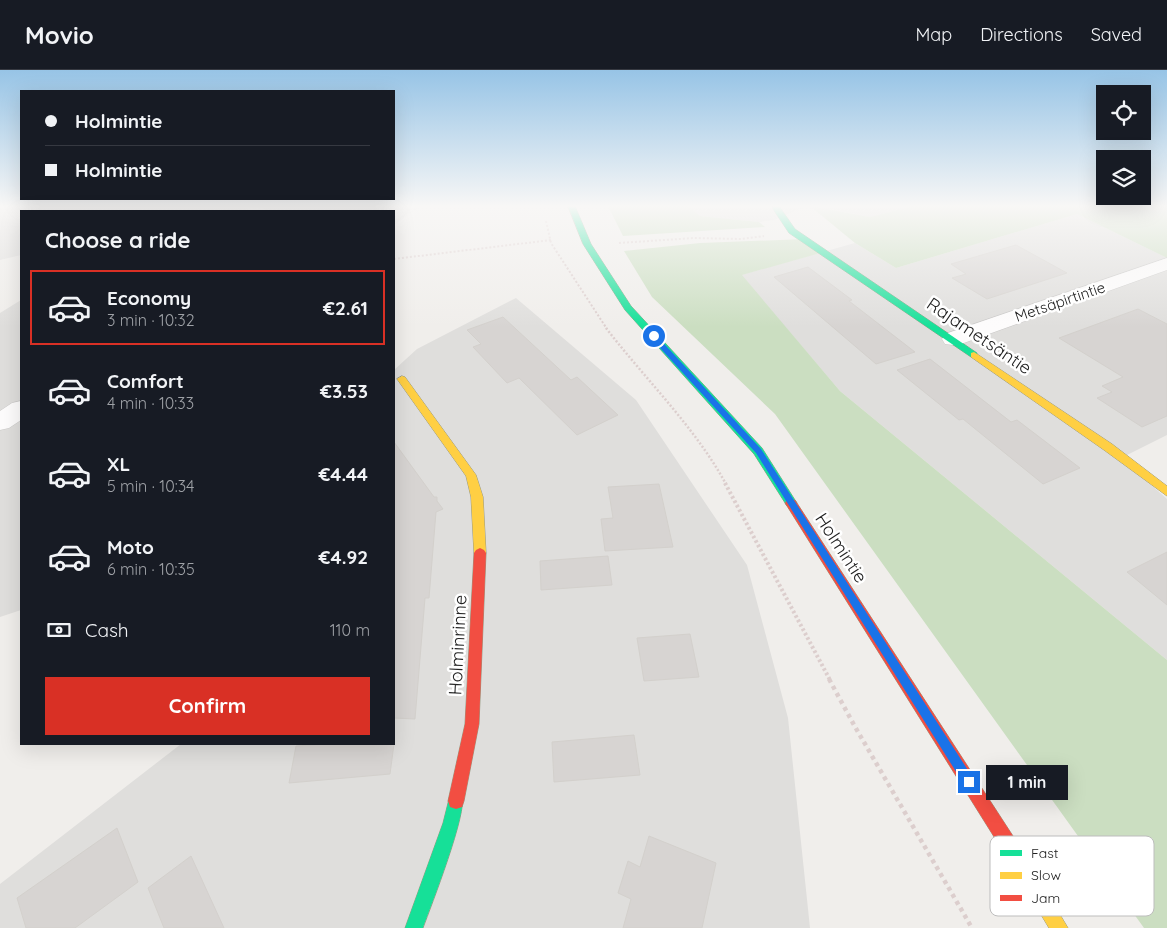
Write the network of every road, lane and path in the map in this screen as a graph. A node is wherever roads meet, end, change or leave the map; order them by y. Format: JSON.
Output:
{"nodes":[{"id":1,"x":507,"y":246,"type":"edge"},
{"id":2,"x":554,"y":246,"type":"edge"},
{"id":3,"x":588,"y":246,"type":"edge"},
{"id":4,"x":814,"y":246,"type":"edge"},
{"id":5,"x":395,"y":259,"type":"edge"},
{"id":6,"x":1167,"y":264,"type":"edge"},
{"id":7,"x":953,"y":339,"type":"junction"},
{"id":8,"x":402,"y":379,"type":"dead end"},
{"id":9,"x":20,"y":410,"type":"edge"},
{"id":10,"x":0,"y":422,"type":"edge"},
{"id":11,"x":1167,"y":492,"type":"edge"},
{"id":12,"x":1004,"y":836,"type":"edge"},
{"id":13,"x":1052,"y":916,"type":"edge"},
{"id":14,"x":414,"y":928,"type":"edge"},
{"id":15,"x":972,"y":928,"type":"edge"},
{"id":16,"x":1059,"y":928,"type":"edge"}],
"edges":[{"from":1,"to":5,"type":"path"},
{"from":2,"to":15,"type":"path"},
{"from":3,"to":12,"type":"street","name":"Holmintie"},
{"from":4,"to":7,"type":"street","name":"Rajametsäntie"},
{"from":6,"to":7,"type":"street","name":"Metsäpirtintie"},
{"from":7,"to":11,"type":"street","name":"Rajametsäntie"},
{"from":8,"to":14,"type":"street","name":"Holminrinne"},
{"from":9,"to":10,"type":"street"},
{"from":13,"to":16,"type":"street","name":"Holmintie"}]}
